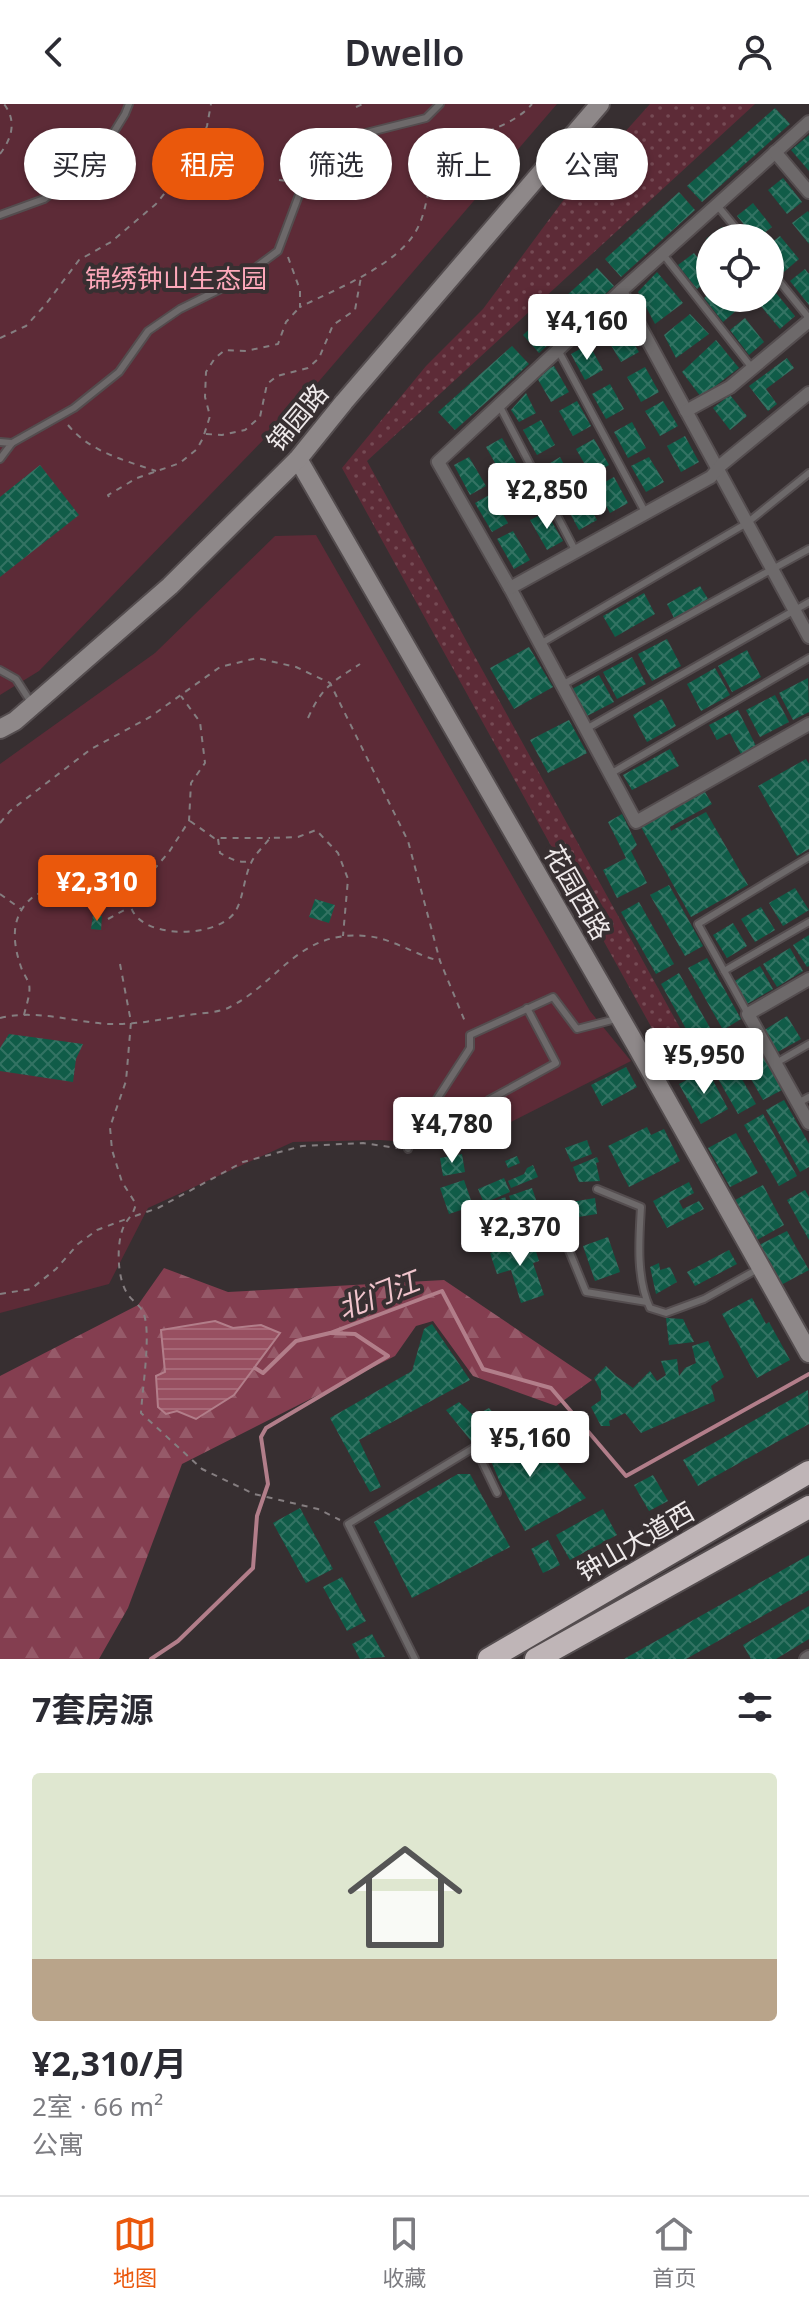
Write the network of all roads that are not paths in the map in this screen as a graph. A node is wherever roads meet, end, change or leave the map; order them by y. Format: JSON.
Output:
{"nodes":[{"id":1,"x":129,"y":104,"type":"edge"},
{"id":2,"x":440,"y":104,"type":"edge"},
{"id":3,"x":600,"y":104,"type":"edge"},
{"id":4,"x":809,"y":122,"type":"edge"},
{"id":5,"x":775,"y":152,"type":"junction"},
{"id":6,"x":809,"y":192,"type":"edge"},
{"id":7,"x":716,"y":204,"type":"junction"},
{"id":8,"x":0,"y":215,"type":"edge"},
{"id":9,"x":732,"y":224,"type":"edge"},
{"id":10,"x":662,"y":253,"type":"junction"},
{"id":11,"x":784,"y":288,"type":"edge"},
{"id":12,"x":621,"y":291,"type":"junction"},
{"id":13,"x":809,"y":320,"type":"edge"},
{"id":14,"x":558,"y":350,"type":"junction"},
{"id":15,"x":752,"y":368,"type":"junction"},
{"id":16,"x":809,"y":393,"type":"edge"},
{"id":17,"x":499,"y":405,"type":"junction"},
{"id":18,"x":686,"y":411,"type":"junction"},
{"id":19,"x":0,"y":442,"type":"edge"},
{"id":20,"x":12,"y":443,"type":"junction"},
{"id":21,"x":0,"y":459,"type":"edge"},
{"id":22,"x":298,"y":459,"type":"junction"},
{"id":23,"x":718,"y":469,"type":"junction"},
{"id":24,"x":809,"y":473,"type":"edge"},
{"id":25,"x":645,"y":513,"type":"junction"},
{"id":26,"x":747,"y":523,"type":"junction"},
{"id":27,"x":809,"y":549,"type":"edge"},
{"id":28,"x":576,"y":551,"type":"junction"},
{"id":29,"x":772,"y":570,"type":"junction"},
{"id":30,"x":510,"y":588,"type":"junction"},
{"id":31,"x":809,"y":602,"type":"edge"},
{"id":32,"x":794,"y":610,"type":"junction"},
{"id":33,"x":809,"y":637,"type":"edge"},
{"id":34,"x":540,"y":644,"type":"junction"},
{"id":35,"x":809,"y":658,"type":"edge"},
{"id":36,"x":0,"y":670,"type":"edge"},
{"id":37,"x":562,"y":685,"type":"junction"},
{"id":38,"x":33,"y":705,"type":"junction"},
{"id":39,"x":809,"y":724,"type":"edge"},
{"id":40,"x":0,"y":729,"type":"edge"},
{"id":41,"x":586,"y":729,"type":"junction"},
{"id":42,"x":610,"y":774,"type":"junction"},
{"id":43,"x":809,"y":857,"type":"edge"},
{"id":44,"x":809,"y":922,"type":"edge"},
{"id":45,"x":724,"y":971,"type":"junction"},
{"id":46,"x":809,"y":979,"type":"edge"},
{"id":47,"x":527,"y":1008,"type":"junction"},
{"id":48,"x":748,"y":1014,"type":"junction"},
{"id":49,"x":620,"y":1018,"type":"junction"},
{"id":50,"x":809,"y":1044,"type":"edge"},
{"id":51,"x":776,"y":1063,"type":"junction"},
{"id":52,"x":489,"y":1100,"type":"dead end"},
{"id":53,"x":803,"y":1100,"type":"edge"},
{"id":54,"x":809,"y":1123,"type":"edge"},
{"id":55,"x":408,"y":1149,"type":"road end"},
{"id":56,"x":597,"y":1189,"type":"dead end"},
{"id":57,"x":566,"y":1243,"type":"dead end"},
{"id":58,"x":761,"y":1267,"type":"junction"},
{"id":59,"x":647,"y":1302,"type":"junction"},
{"id":60,"x":809,"y":1353,"type":"edge"},
{"id":61,"x":809,"y":1472,"type":"edge"},
{"id":62,"x":497,"y":1493,"type":"dead end"},
{"id":63,"x":809,"y":1507,"type":"edge"},
{"id":64,"x":415,"y":1659,"type":"edge"},
{"id":65,"x":489,"y":1659,"type":"edge"},
{"id":66,"x":536,"y":1659,"type":"edge"}],
"edges":[{"from":1,"to":8,"type":"lane"},
{"from":2,"to":20,"type":"lane"},
{"from":3,"to":22,"type":"street","name":"锦园路"},
{"from":4,"to":5,"type":"street"},
{"from":5,"to":6,"type":"street"},
{"from":5,"to":7,"type":"street"},
{"from":7,"to":9,"type":"lane"},
{"from":7,"to":10,"type":"street"},
{"from":10,"to":12,"type":"street"},
{"from":10,"to":15,"type":"lane"},
{"from":11,"to":13,"type":"lane"},
{"from":12,"to":14,"type":"street"},
{"from":12,"to":18,"type":"street"},
{"from":13,"to":15,"type":"street"},
{"from":14,"to":17,"type":"street"},
{"from":14,"to":25,"type":"lane"},
{"from":15,"to":18,"type":"street"},
{"from":16,"to":23,"type":"street"},
{"from":17,"to":28,"type":"lane"},
{"from":17,"to":30,"type":"street"},
{"from":18,"to":23,"type":"street"},
{"from":19,"to":20,"type":"lane"},
{"from":20,"to":21,"type":"lane"},
{"from":22,"to":38,"type":"street","name":"锦园路"},
{"from":22,"to":49,"type":"street","name":"花园西路"},
{"from":23,"to":25,"type":"street"},
{"from":23,"to":26,"type":"street"},
{"from":24,"to":26,"type":"lane"},
{"from":25,"to":28,"type":"street"},
{"from":26,"to":29,"type":"street"},
{"from":26,"to":34,"type":"lane"},
{"from":27,"to":29,"type":"lane"},
{"from":28,"to":30,"type":"street"},
{"from":29,"to":32,"type":"street"},
{"from":29,"to":37,"type":"lane"},
{"from":30,"to":34,"type":"street"},
{"from":31,"to":32,"type":"lane"},
{"from":32,"to":33,"type":"street"},
{"from":32,"to":41,"type":"lane"},
{"from":34,"to":37,"type":"street"},
{"from":35,"to":42,"type":"lane"},
{"from":36,"to":38,"type":"lane"},
{"from":37,"to":41,"type":"street"},
{"from":38,"to":40,"type":"street","name":"锦园路"},
{"from":39,"to":42,"type":"street"},
{"from":41,"to":42,"type":"street"},
{"from":43,"to":45,"type":"lane"},
{"from":44,"to":45,"type":"lane"},
{"from":45,"to":48,"type":"lane"},
{"from":46,"to":48,"type":"street"},
{"from":47,"to":49,"type":"lane"},
{"from":47,"to":52,"type":"lane"},
{"from":47,"to":55,"type":"lane"},
{"from":48,"to":51,"type":"street"},
{"from":49,"to":58,"type":"street","name":"花园西路"},
{"from":50,"to":51,"type":"lane"},
{"from":51,"to":53,"type":"street"},
{"from":53,"to":54,"type":"street"},
{"from":56,"to":59,"type":"lane"},
{"from":57,"to":59,"type":"lane"},
{"from":58,"to":59,"type":"lane"},
{"from":58,"to":60,"type":"street","name":"花园西路"},
{"from":61,"to":65,"type":"highway","name":"钟山大道西"},
{"from":62,"to":64,"type":"lane"},
{"from":63,"to":66,"type":"highway","name":"钟山大道西"}]}
